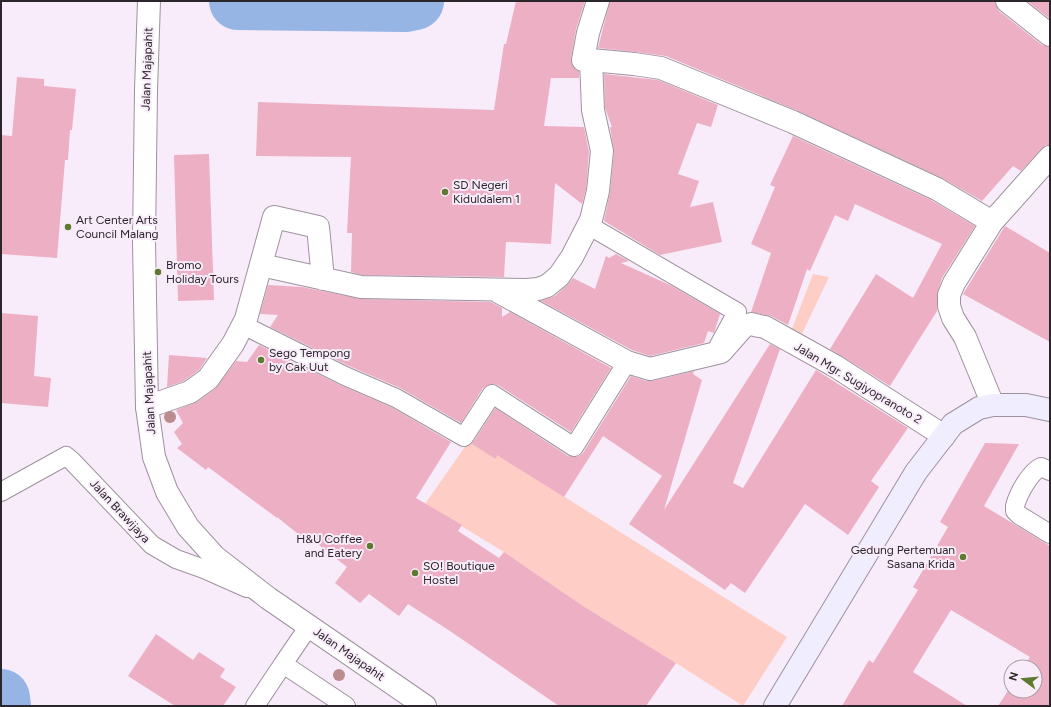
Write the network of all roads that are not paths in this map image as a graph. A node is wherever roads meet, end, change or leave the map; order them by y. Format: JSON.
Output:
{"nodes":[{"id":1,"x":149,"y":1,"type":"edge"},
{"id":2,"x":598,"y":1,"type":"edge"},
{"id":3,"x":1007,"y":1,"type":"edge"},
{"id":4,"x":1050,"y":35,"type":"edge"},
{"id":5,"x":591,"y":60,"type":"junction"},
{"id":6,"x":1050,"y":158,"type":"edge"},
{"id":7,"x":992,"y":222,"type":"junction"},
{"id":8,"x":588,"y":225,"type":"junction"},
{"id":9,"x":261,"y":265,"type":"junction"},
{"id":10,"x":322,"y":280,"type":"junction"},
{"id":11,"x":494,"y":290,"type":"junction"},
{"id":12,"x":243,"y":325,"type":"junction"},
{"id":13,"x":715,"y":353,"type":"junction"},
{"id":14,"x":627,"y":362,"type":"junction"},
{"id":15,"x":992,"y":405,"type":"junction"},
{"id":16,"x":147,"y":406,"type":"junction"},
{"id":17,"x":1050,"y":410,"type":"edge"},
{"id":18,"x":944,"y":436,"type":"junction"},
{"id":19,"x":1050,"y":471,"type":"edge"},
{"id":20,"x":1,"y":492,"type":"edge"},
{"id":21,"x":1050,"y":534,"type":"edge"},
{"id":22,"x":268,"y":598,"type":"junction"},
{"id":23,"x":309,"y":626,"type":"junction"},
{"id":24,"x":283,"y":664,"type":"junction"},
{"id":25,"x":255,"y":706,"type":"edge"},
{"id":26,"x":346,"y":706,"type":"edge"},
{"id":27,"x":425,"y":706,"type":"edge"},
{"id":28,"x":774,"y":706,"type":"edge"}],
"edges":[{"from":1,"to":16,"type":"street","name":"Jalan Majapahit"},
{"from":2,"to":5,"type":"street"},
{"from":3,"to":4,"type":"street"},
{"from":5,"to":7,"type":"street"},
{"from":5,"to":8,"type":"street"},
{"from":6,"to":7,"type":"street"},
{"from":7,"to":15,"type":"street"},
{"from":8,"to":11,"type":"street"},
{"from":8,"to":13,"type":"lane"},
{"from":9,"to":10,"type":"street"},
{"from":9,"to":10,"type":"street"},
{"from":9,"to":12,"type":"street"},
{"from":10,"to":11,"type":"street"},
{"from":11,"to":14,"type":"street","name":"Jalan Mgr. Sugiyopranoto 2"},
{"from":12,"to":14,"type":"lane"},
{"from":12,"to":16,"type":"street"},
{"from":13,"to":14,"type":"street","name":"Jalan Mgr. Sugiyopranoto 2"},
{"from":13,"to":18,"type":"street","name":"Jalan Mgr. Sugiyopranoto 2"},
{"from":15,"to":17,"type":"main road"},
{"from":15,"to":18,"type":"main road"},
{"from":16,"to":22,"type":"street","name":"Jalan Majapahit"},
{"from":18,"to":28,"type":"main road"},
{"from":19,"to":21,"type":"lane"},
{"from":20,"to":22,"type":"lane","name":"Jalan Brawijaya"},
{"from":22,"to":23,"type":"street","name":"Jalan Majapahit"},
{"from":23,"to":24,"type":"lane"},
{"from":23,"to":27,"type":"street","name":"Jalan Majapahit"},
{"from":24,"to":25,"type":"lane"},
{"from":24,"to":26,"type":"lane"}]}
